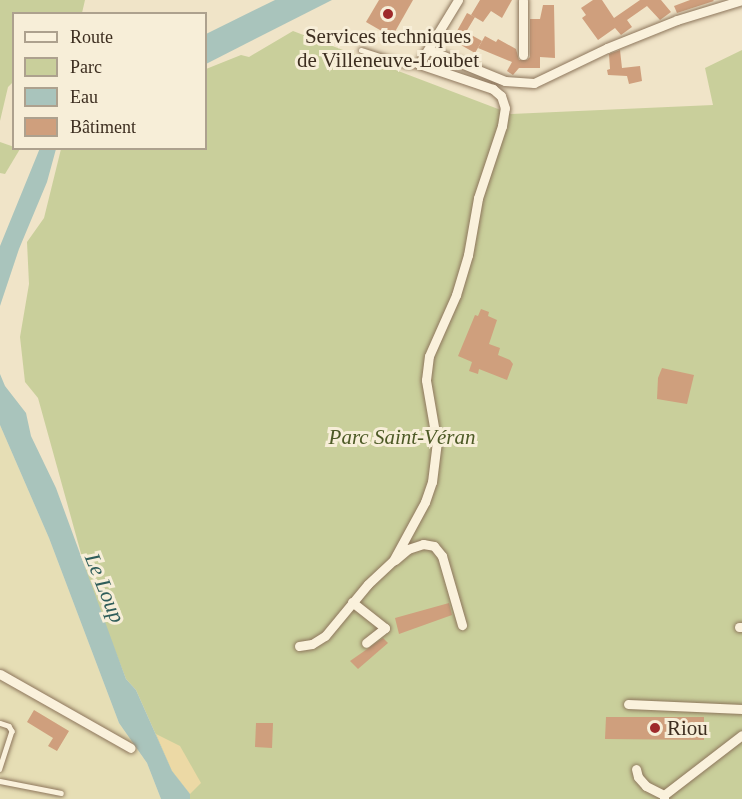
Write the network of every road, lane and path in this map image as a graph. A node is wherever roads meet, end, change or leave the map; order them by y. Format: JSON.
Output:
{"nodes":[{"id":1,"x":458,"y":0,"type":"edge"},
{"id":2,"x":523,"y":0,"type":"edge"},
{"id":3,"x":742,"y":0,"type":"edge"},
{"id":4,"x":361,"y":50,"type":"dead end"},
{"id":5,"x":429,"y":50,"type":"junction"},
{"id":6,"x":523,"y":55,"type":"dead end"},
{"id":7,"x":419,"y":64,"type":"junction"},
{"id":8,"x":393,"y":561,"type":"junction"},
{"id":9,"x":352,"y":602,"type":"junction"},
{"id":10,"x":462,"y":625,"type":"dead end"},
{"id":11,"x":366,"y":643,"type":"dead end"},
{"id":12,"x":299,"y":646,"type":"dead end"},
{"id":13,"x":0,"y":674,"type":"edge"},
{"id":14,"x":628,"y":704,"type":"dead end"},
{"id":15,"x":742,"y":709,"type":"edge"},
{"id":16,"x":0,"y":723,"type":"edge"},
{"id":17,"x":742,"y":735,"type":"edge"},
{"id":18,"x":130,"y":748,"type":"dead end"},
{"id":19,"x":0,"y":769,"type":"edge"},
{"id":20,"x":636,"y":769,"type":"dead end"},
{"id":21,"x":0,"y":781,"type":"edge"},
{"id":22,"x":61,"y":793,"type":"dead end"},
{"id":23,"x":662,"y":798,"type":"edge"}],
"edges":[{"from":1,"to":5,"type":"street"},
{"from":2,"to":6,"type":"street"},
{"from":3,"to":5,"type":"street"},
{"from":4,"to":7,"type":"lane"},
{"from":5,"to":7,"type":"street"},
{"from":7,"to":8,"type":"street"},
{"from":8,"to":9,"type":"street"},
{"from":8,"to":10,"type":"street"},
{"from":9,"to":11,"type":"street"},
{"from":9,"to":12,"type":"street"},
{"from":13,"to":18,"type":"street"},
{"from":14,"to":15,"type":"street"},
{"from":16,"to":19,"type":"lane"},
{"from":17,"to":23,"type":"street"},
{"from":20,"to":23,"type":"street"},
{"from":21,"to":22,"type":"lane"}]}
